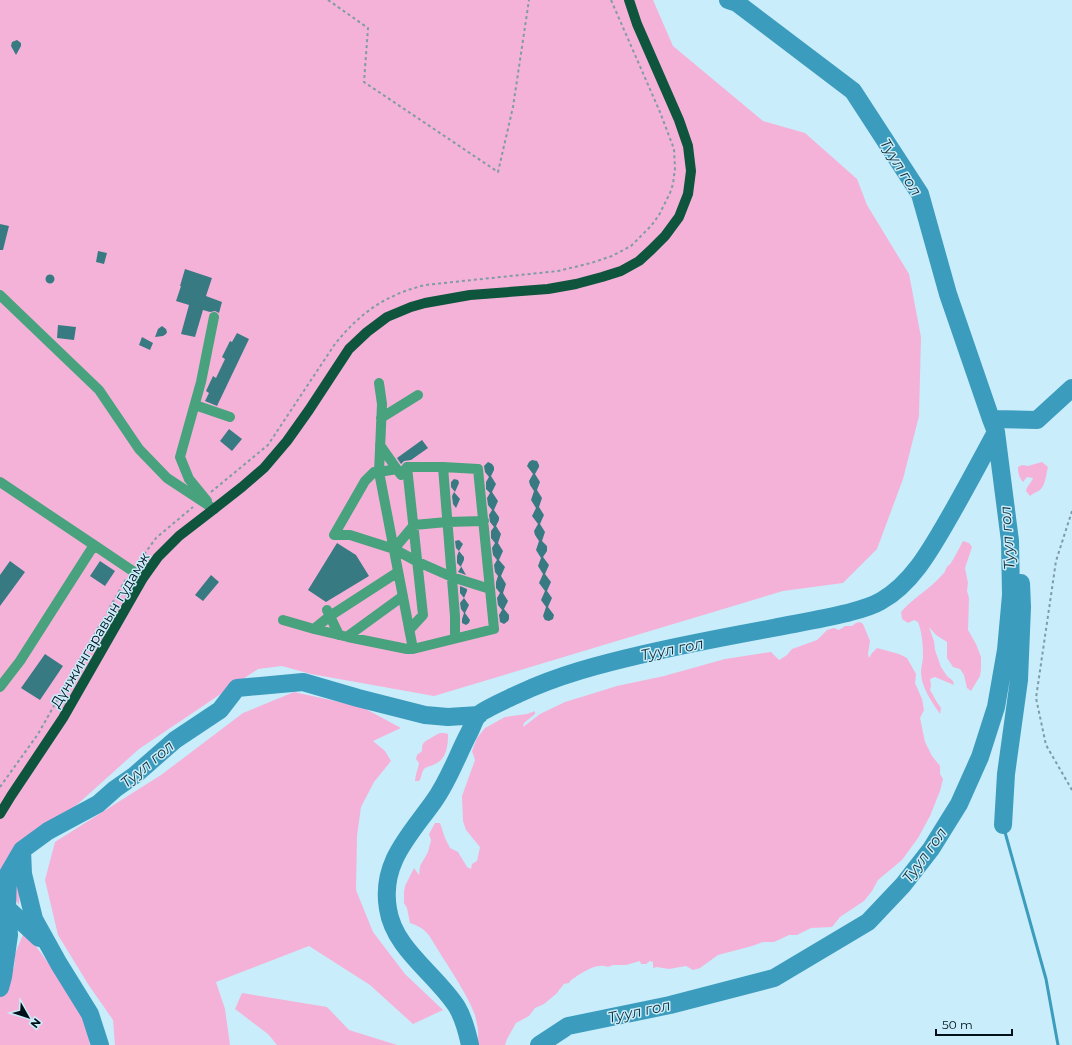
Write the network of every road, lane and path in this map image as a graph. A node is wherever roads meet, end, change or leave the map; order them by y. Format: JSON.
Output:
{"nodes":[{"id":1,"x":328,"y":0,"type":"edge"},
{"id":2,"x":529,"y":0,"type":"edge"},
{"id":3,"x":611,"y":0,"type":"edge"},
{"id":4,"x":629,"y":0,"type":"edge"},
{"id":5,"x":1,"y":295,"type":"edge"},
{"id":6,"x":214,"y":316,"type":"dead end"},
{"id":7,"x":379,"y":383,"type":"dead end"},
{"id":8,"x":418,"y":395,"type":"dead end"},
{"id":9,"x":195,"y":405,"type":"junction"},
{"id":10,"x":230,"y":417,"type":"dead end"},
{"id":11,"x":381,"y":418,"type":"junction"},
{"id":12,"x":380,"y":445,"type":"junction"},
{"id":13,"x":407,"y":467,"type":"junction"},
{"id":14,"x":443,"y":467,"type":"junction"},
{"id":15,"x":397,"y":469,"type":"junction"},
{"id":16,"x":379,"y":472,"type":"junction"},
{"id":17,"x":0,"y":482,"type":"edge"},
{"id":18,"x":202,"y":499,"type":"junction"},
{"id":19,"x":214,"y":508,"type":"junction"},
{"id":20,"x":1072,"y":511,"type":"edge"},
{"id":21,"x":484,"y":521,"type":"junction"},
{"id":22,"x":447,"y":522,"type":"junction"},
{"id":23,"x":414,"y":525,"type":"junction"},
{"id":24,"x":94,"y":545,"type":"junction"},
{"id":25,"x":394,"y":549,"type":"junction"},
{"id":26,"x":418,"y":562,"type":"junction"},
{"id":27,"x":132,"y":570,"type":"junction"},
{"id":28,"x":398,"y":572,"type":"junction"},
{"id":29,"x":452,"y":577,"type":"junction"},
{"id":30,"x":143,"y":578,"type":"junction"},
{"id":31,"x":490,"y":589,"type":"junction"},
{"id":32,"x":403,"y":596,"type":"junction"},
{"id":33,"x":328,"y":613,"type":"junction"},
{"id":34,"x":283,"y":620,"type":"dead end"},
{"id":35,"x":314,"y":629,"type":"junction"},
{"id":36,"x":408,"y":629,"type":"junction"},
{"id":37,"x":343,"y":636,"type":"junction"},
{"id":38,"x":455,"y":638,"type":"junction"},
{"id":39,"x":413,"y":649,"type":"junction"},
{"id":40,"x":0,"y":687,"type":"edge"},
{"id":41,"x":0,"y":787,"type":"edge"},
{"id":42,"x":1072,"y":790,"type":"edge"},
{"id":43,"x":0,"y":814,"type":"edge"}],
"edges":[{"from":1,"to":2,"type":"path"},
{"from":3,"to":18,"type":"path"},
{"from":4,"to":19,"type":"main road","name":"Дүнжингаравын гудамж"},
{"from":5,"to":18,"type":"street"},
{"from":6,"to":9,"type":"street"},
{"from":7,"to":11,"type":"street"},
{"from":8,"to":11,"type":"street"},
{"from":9,"to":10,"type":"street"},
{"from":9,"to":18,"type":"street"},
{"from":11,"to":12,"type":"street"},
{"from":12,"to":15,"type":"street"},
{"from":12,"to":16,"type":"street"},
{"from":13,"to":14,"type":"street"},
{"from":13,"to":15,"type":"street"},
{"from":13,"to":23,"type":"street"},
{"from":14,"to":21,"type":"street"},
{"from":14,"to":22,"type":"street"},
{"from":15,"to":16,"type":"street"},
{"from":16,"to":25,"type":"street"},
{"from":16,"to":25,"type":"street"},
{"from":17,"to":24,"type":"street"},
{"from":18,"to":19,"type":"street"},
{"from":18,"to":27,"type":"path"},
{"from":19,"to":30,"type":"main road","name":"Дүнжингаравын гудамж"},
{"from":20,"to":42,"type":"path"},
{"from":21,"to":22,"type":"street"},
{"from":21,"to":31,"type":"street"},
{"from":22,"to":23,"type":"street"},
{"from":22,"to":29,"type":"street"},
{"from":23,"to":25,"type":"street"},
{"from":23,"to":26,"type":"street"},
{"from":24,"to":27,"type":"street"},
{"from":24,"to":40,"type":"street"},
{"from":25,"to":26,"type":"street"},
{"from":25,"to":28,"type":"street"},
{"from":26,"to":29,"type":"street"},
{"from":26,"to":36,"type":"street"},
{"from":27,"to":30,"type":"street"},
{"from":27,"to":41,"type":"path"},
{"from":28,"to":32,"type":"street"},
{"from":28,"to":33,"type":"street"},
{"from":29,"to":31,"type":"street"},
{"from":29,"to":38,"type":"street"},
{"from":30,"to":43,"type":"main road","name":"Дүнжингаравын гудамж"},
{"from":31,"to":38,"type":"street"},
{"from":32,"to":36,"type":"street"},
{"from":32,"to":37,"type":"street"},
{"from":33,"to":35,"type":"street"},
{"from":33,"to":37,"type":"street"},
{"from":34,"to":35,"type":"street"},
{"from":35,"to":37,"type":"street"},
{"from":36,"to":39,"type":"street"},
{"from":37,"to":39,"type":"street"},
{"from":38,"to":39,"type":"street"}]}
